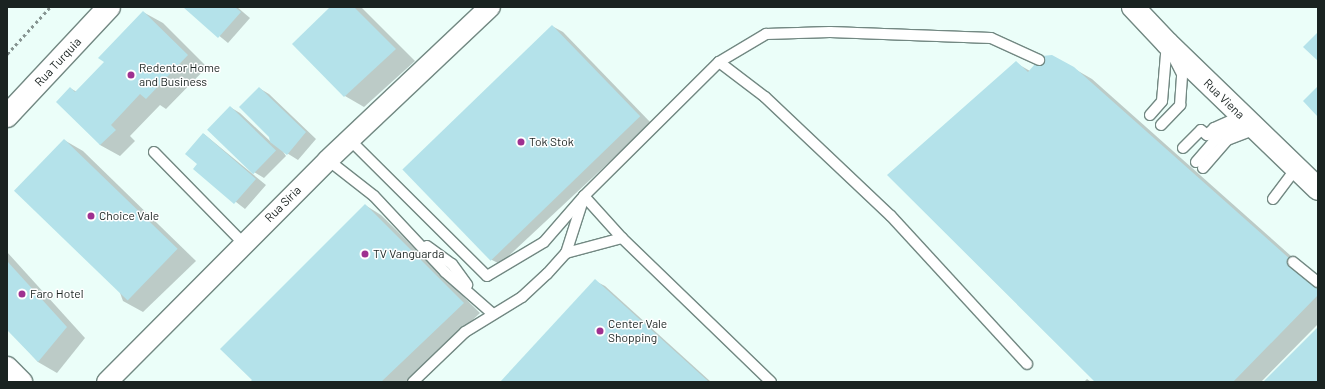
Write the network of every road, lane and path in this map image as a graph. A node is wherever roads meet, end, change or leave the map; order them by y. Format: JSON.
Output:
{"nodes":[{"id":1,"x":50,"y":7,"type":"edge"},
{"id":2,"x":109,"y":7,"type":"edge"},
{"id":3,"x":469,"y":7,"type":"edge"},
{"id":4,"x":490,"y":7,"type":"edge"},
{"id":5,"x":1133,"y":7,"type":"edge"},
{"id":6,"x":465,"y":31,"type":"junction"},
{"id":7,"x":1167,"y":43,"type":"junction"},
{"id":8,"x":7,"y":54,"type":"edge"},
{"id":9,"x":1039,"y":60,"type":"dead end"},
{"id":10,"x":719,"y":62,"type":"junction"},
{"id":11,"x":1150,"y":115,"type":"dead end"},
{"id":12,"x":7,"y":116,"type":"edge"},
{"id":13,"x":1248,"y":122,"type":"junction"},
{"id":14,"x":1161,"y":125,"type":"dead end"},
{"id":15,"x":350,"y":140,"type":"junction"},
{"id":16,"x":1183,"y":148,"type":"dead end"},
{"id":17,"x":154,"y":152,"type":"dead end"},
{"id":18,"x":328,"y":160,"type":"junction"},
{"id":19,"x":1200,"y":165,"type":"dead end"},
{"id":20,"x":1318,"y":189,"type":"edge"},
{"id":21,"x":584,"y":196,"type":"junction"},
{"id":22,"x":622,"y":238,"type":"junction"},
{"id":23,"x":243,"y":243,"type":"junction"},
{"id":24,"x":566,"y":253,"type":"junction"},
{"id":25,"x":1293,"y":262,"type":"dead end"},
{"id":26,"x":1318,"y":282,"type":"edge"},
{"id":27,"x":493,"y":314,"type":"junction"},
{"id":28,"x":1027,"y":364,"type":"dead end"},
{"id":29,"x":7,"y":368,"type":"edge"},
{"id":30,"x":21,"y":382,"type":"edge"},
{"id":31,"x":107,"y":382,"type":"edge"},
{"id":32,"x":413,"y":382,"type":"edge"},
{"id":33,"x":771,"y":382,"type":"edge"}],
"edges":[{"from":1,"to":8,"type":"path"},
{"from":2,"to":12,"type":"main road","name":"Rua Turquia"},
{"from":3,"to":6,"type":"street"},
{"from":4,"to":6,"type":"street","name":"Rua Síria"},
{"from":5,"to":7,"type":"main road","name":"Rua Viena"},
{"from":6,"to":15,"type":"street","name":"Rua Síria"},
{"from":7,"to":11,"type":"lane"},
{"from":7,"to":13,"type":"main road","name":"Rua Viena"},
{"from":7,"to":14,"type":"lane"},
{"from":9,"to":10,"type":"lane"},
{"from":10,"to":21,"type":"lane"},
{"from":10,"to":28,"type":"lane"},
{"from":13,"to":16,"type":"lane"},
{"from":13,"to":19,"type":"lane"},
{"from":13,"to":20,"type":"main road","name":"Rua Viena"},
{"from":15,"to":18,"type":"street","name":"Rua Síria"},
{"from":15,"to":21,"type":"lane"},
{"from":17,"to":23,"type":"lane"},
{"from":18,"to":23,"type":"street","name":"Rua Síria"},
{"from":18,"to":27,"type":"lane"},
{"from":21,"to":22,"type":"lane"},
{"from":21,"to":24,"type":"lane"},
{"from":22,"to":24,"type":"lane"},
{"from":22,"to":33,"type":"lane"},
{"from":23,"to":31,"type":"street","name":"Rua Síria"},
{"from":24,"to":27,"type":"lane"},
{"from":25,"to":26,"type":"lane"},
{"from":27,"to":32,"type":"lane"},
{"from":29,"to":30,"type":"main road"}]}
